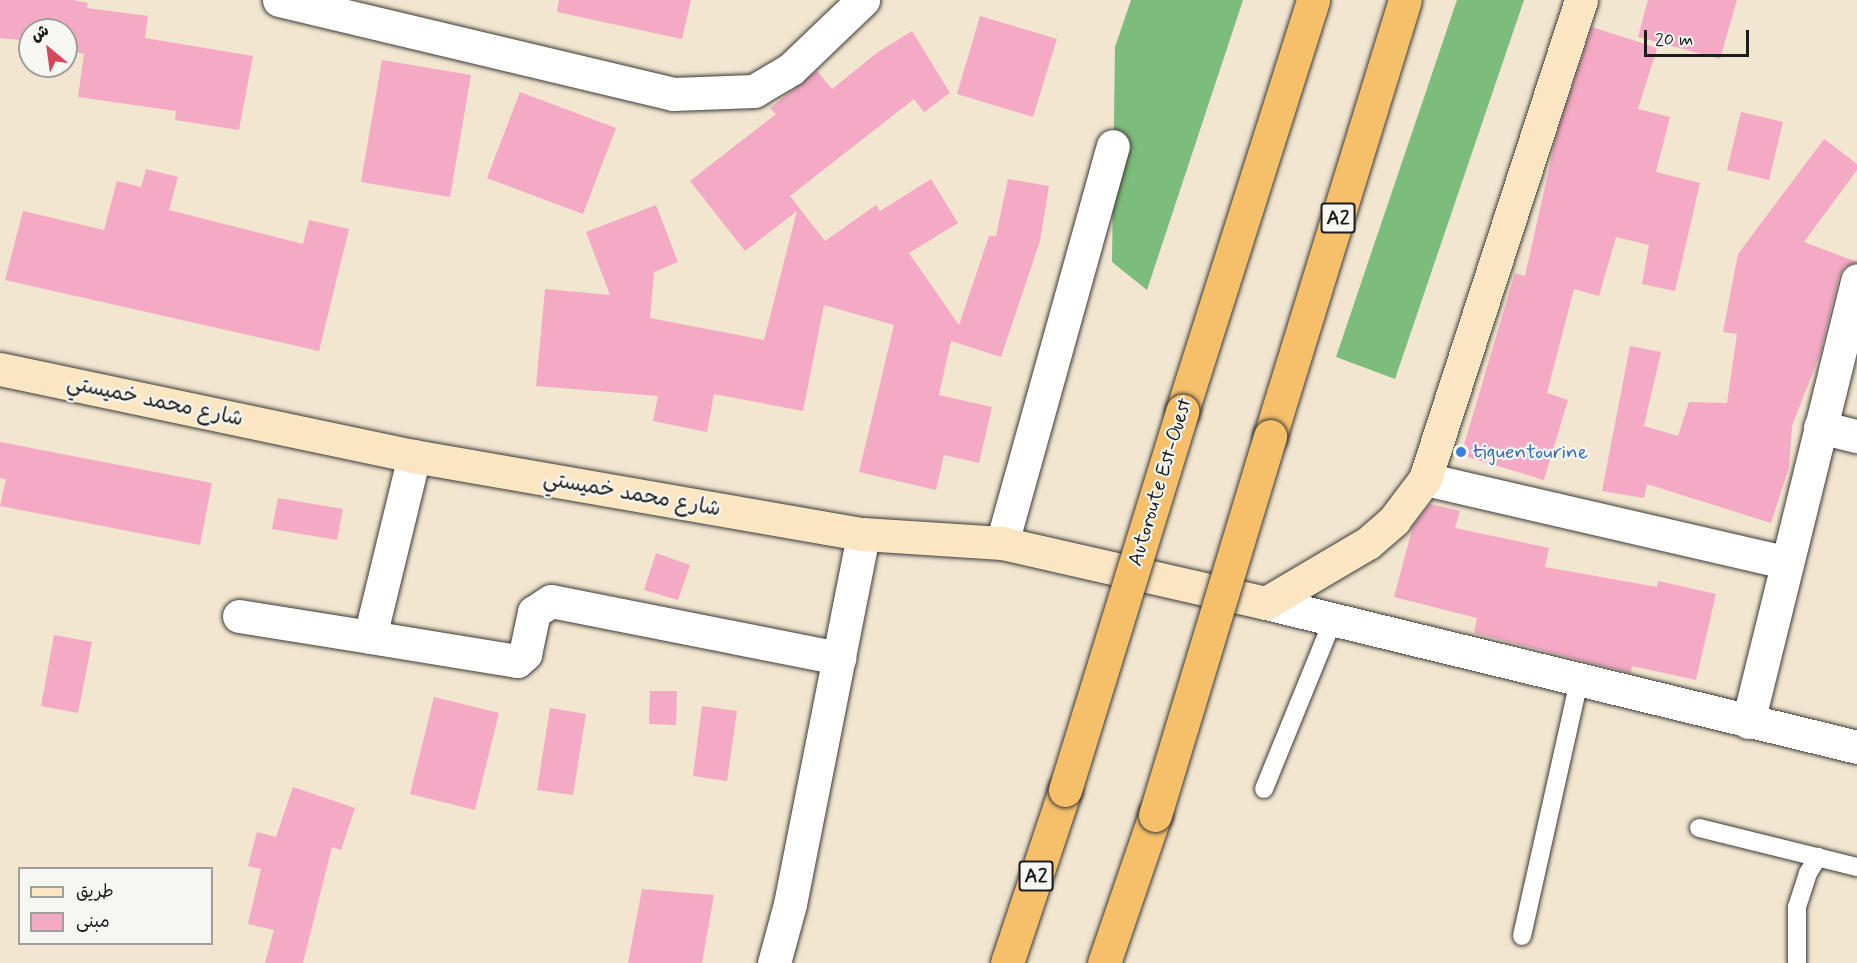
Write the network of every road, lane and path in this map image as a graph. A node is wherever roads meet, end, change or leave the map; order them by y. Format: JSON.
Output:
{"nodes":[{"id":1,"x":279,"y":0,"type":"edge"},
{"id":2,"x":863,"y":0,"type":"edge"},
{"id":3,"x":1313,"y":0,"type":"edge"},
{"id":4,"x":1405,"y":0,"type":"edge"},
{"id":5,"x":1581,"y":0,"type":"edge"},
{"id":6,"x":1113,"y":146,"type":"dead end"},
{"id":7,"x":1857,"y":280,"type":"edge"},
{"id":8,"x":0,"y":369,"type":"edge"},
{"id":9,"x":1820,"y":427,"type":"junction"},
{"id":10,"x":1857,"y":436,"type":"edge"},
{"id":11,"x":414,"y":456,"type":"junction"},
{"id":12,"x":1425,"y":479,"type":"junction"},
{"id":13,"x":863,"y":534,"type":"junction"},
{"id":14,"x":1002,"y":543,"type":"junction"},
{"id":15,"x":1785,"y":562,"type":"junction"},
{"id":16,"x":1266,"y":603,"type":"junction"},
{"id":17,"x":239,"y":616,"type":"dead end"},
{"id":18,"x":1333,"y":620,"type":"junction"},
{"id":19,"x":370,"y":637,"type":"junction"},
{"id":20,"x":839,"y":658,"type":"junction"},
{"id":21,"x":1579,"y":680,"type":"junction"},
{"id":22,"x":1748,"y":722,"type":"junction"},
{"id":23,"x":1857,"y":747,"type":"edge"},
{"id":24,"x":1264,"y":789,"type":"dead end"},
{"id":25,"x":1699,"y":828,"type":"dead end"},
{"id":26,"x":1818,"y":857,"type":"junction"},
{"id":27,"x":1857,"y":867,"type":"edge"},
{"id":28,"x":1522,"y":936,"type":"dead end"},
{"id":29,"x":774,"y":963,"type":"edge"},
{"id":30,"x":1007,"y":963,"type":"edge"},
{"id":31,"x":1104,"y":963,"type":"edge"},
{"id":32,"x":1797,"y":963,"type":"edge"}],
"edges":[{"from":1,"to":2,"type":"street"},
{"from":3,"to":30,"type":"highway","name":"Autoroute Est-Ouest","number":"A2","bridge":true},
{"from":4,"to":31,"type":"highway","number":"A2","bridge":true},
{"from":5,"to":12,"type":"street"},
{"from":6,"to":14,"type":"street"},
{"from":7,"to":9,"type":"street"},
{"from":8,"to":11,"type":"street","name":"شارع محمد خميستي"},
{"from":9,"to":10,"type":"street"},
{"from":9,"to":15,"type":"street"},
{"from":11,"to":13,"type":"street","name":"شارع محمد خميستي"},
{"from":11,"to":19,"type":"street"},
{"from":12,"to":15,"type":"street"},
{"from":12,"to":16,"type":"street"},
{"from":13,"to":14,"type":"street","name":"شارع محمد خميستي"},
{"from":13,"to":20,"type":"street"},
{"from":14,"to":16,"type":"street","name":"شارع محمد خميستي"},
{"from":15,"to":22,"type":"street"},
{"from":16,"to":18,"type":"street"},
{"from":17,"to":19,"type":"street"},
{"from":18,"to":21,"type":"street"},
{"from":18,"to":24,"type":"lane"},
{"from":19,"to":20,"type":"street"},
{"from":20,"to":29,"type":"street"},
{"from":21,"to":22,"type":"street"},
{"from":21,"to":28,"type":"lane"},
{"from":22,"to":23,"type":"street"},
{"from":25,"to":26,"type":"lane"},
{"from":26,"to":27,"type":"lane"},
{"from":26,"to":32,"type":"lane"}]}
